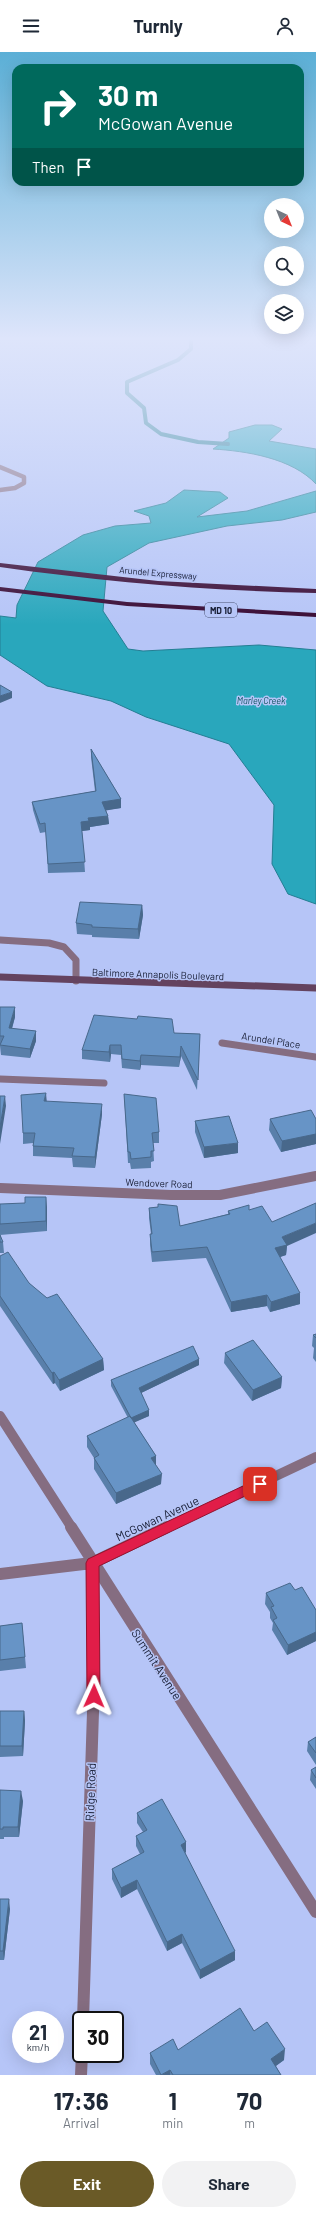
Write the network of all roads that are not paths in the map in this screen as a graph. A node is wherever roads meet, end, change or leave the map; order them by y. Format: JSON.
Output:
{"nodes":[{"id":1,"x":0,"y":467,"type":"edge"},
{"id":2,"x":0,"y":490,"type":"edge"},
{"id":3,"x":0,"y":565,"type":"edge"},
{"id":4,"x":0,"y":589,"type":"edge"},
{"id":5,"x":316,"y":591,"type":"edge"},
{"id":6,"x":316,"y":615,"type":"edge"},
{"id":7,"x":0,"y":940,"type":"edge"},
{"id":8,"x":0,"y":977,"type":"edge"},
{"id":9,"x":76,"y":981,"type":"junction"},
{"id":10,"x":316,"y":988,"type":"edge"},
{"id":11,"x":222,"y":1043,"type":"dead end"},
{"id":12,"x":316,"y":1057,"type":"edge"},
{"id":13,"x":0,"y":1079,"type":"edge"},
{"id":14,"x":104,"y":1083,"type":"dead end"},
{"id":15,"x":316,"y":1176,"type":"edge"},
{"id":16,"x":0,"y":1188,"type":"edge"},
{"id":17,"x":0,"y":1416,"type":"edge"},
{"id":18,"x":316,"y":1457,"type":"edge"},
{"id":19,"x":92,"y":1563,"type":"junction"},
{"id":20,"x":0,"y":1574,"type":"edge"},
{"id":21,"x":316,"y":1912,"type":"edge"},
{"id":22,"x":83,"y":2011,"type":"edge"},
{"id":23,"x":82,"y":2063,"type":"edge"},
{"id":24,"x":81,"y":2075,"type":"edge"}],
"edges":[{"from":1,"to":2,"type":"street"},
{"from":3,"to":5,"type":"highway","name":"Arundel Expressway","number":"MD 10"},
{"from":4,"to":6,"type":"highway","number":"MD 10"},
{"from":7,"to":9,"type":"street"},
{"from":8,"to":9,"type":"main road","name":"Baltimore Annapolis Boulevard"},
{"from":9,"to":10,"type":"main road","name":"Baltimore Annapolis Boulevard"},
{"from":11,"to":12,"type":"street","name":"Arundel Place"},
{"from":13,"to":14,"type":"street"},
{"from":15,"to":16,"type":"street","name":"Wendover Road"},
{"from":17,"to":19,"type":"street","name":"Summit Avenue"},
{"from":18,"to":19,"type":"street","name":"McGowan Avenue"},
{"from":19,"to":20,"type":"street","name":"McGowan Avenue"},
{"from":19,"to":21,"type":"street","name":"Summit Avenue"},
{"from":19,"to":22,"type":"street","name":"Ridge Road"},
{"from":23,"to":24,"type":"street"}]}
